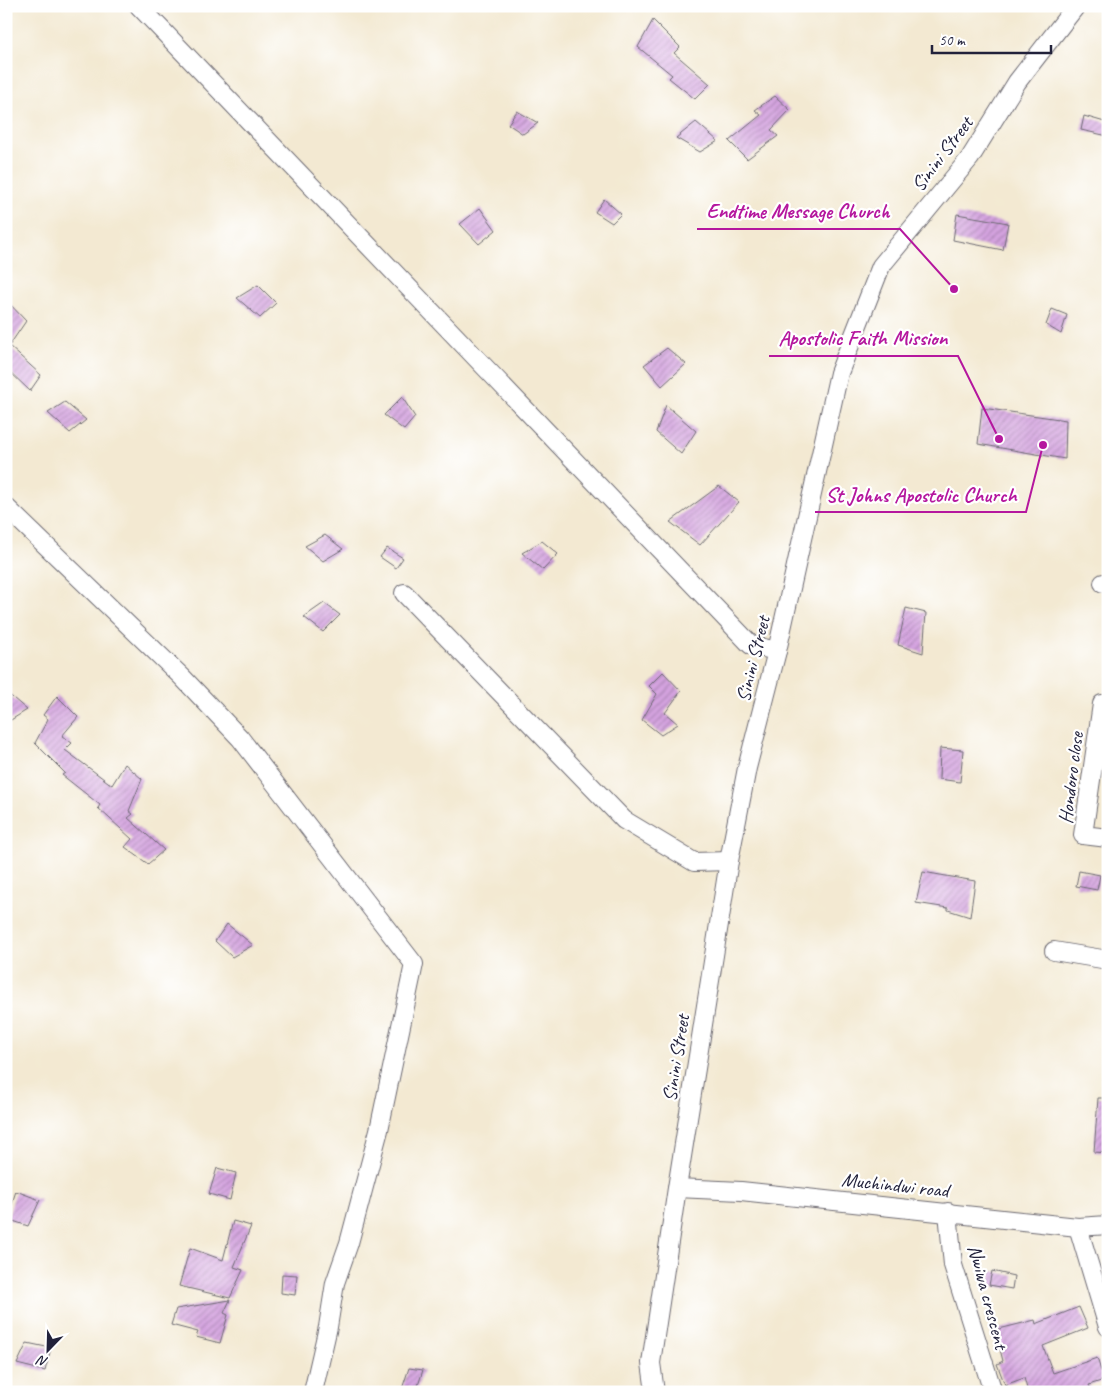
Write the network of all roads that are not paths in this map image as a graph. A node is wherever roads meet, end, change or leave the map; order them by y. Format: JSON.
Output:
{"nodes":[{"id":1,"x":139,"y":6,"type":"edge"},
{"id":2,"x":1076,"y":6,"type":"edge"},
{"id":3,"x":6,"y":507,"type":"edge"},
{"id":4,"x":404,"y":593,"type":"dead end"},
{"id":5,"x":777,"y":651,"type":"junction"},
{"id":6,"x":1105,"y":704,"type":"edge"},
{"id":7,"x":1108,"y":838,"type":"edge"},
{"id":8,"x":729,"y":861,"type":"junction"},
{"id":9,"x":1054,"y":951,"type":"dead end"},
{"id":10,"x":1108,"y":960,"type":"edge"},
{"id":11,"x":676,"y":1188,"type":"junction"},
{"id":12,"x":948,"y":1212,"type":"junction"},
{"id":13,"x":1108,"y":1225,"type":"edge"},
{"id":14,"x":1078,"y":1227,"type":"junction"},
{"id":15,"x":1108,"y":1327,"type":"edge"},
{"id":16,"x":313,"y":1392,"type":"edge"},
{"id":17,"x":655,"y":1392,"type":"edge"},
{"id":18,"x":994,"y":1392,"type":"edge"}],
"edges":[{"from":1,"to":5,"type":"street"},
{"from":2,"to":5,"type":"street","name":"Sinini Street"},
{"from":3,"to":16,"type":"street"},
{"from":4,"to":8,"type":"street"},
{"from":5,"to":8,"type":"street","name":"Sinini Street"},
{"from":6,"to":7,"type":"street","name":"Hondoro close"},
{"from":8,"to":11,"type":"street","name":"Sinini Street"},
{"from":9,"to":10,"type":"street"},
{"from":11,"to":12,"type":"street","name":"Muchindwi road"},
{"from":11,"to":17,"type":"street","name":"Sinini Street"},
{"from":12,"to":14,"type":"street","name":"Muchindwi road"},
{"from":12,"to":18,"type":"street","name":"Nwiwa crescent"},
{"from":13,"to":14,"type":"street","name":"Muchindwi road"},
{"from":14,"to":15,"type":"street"}]}
